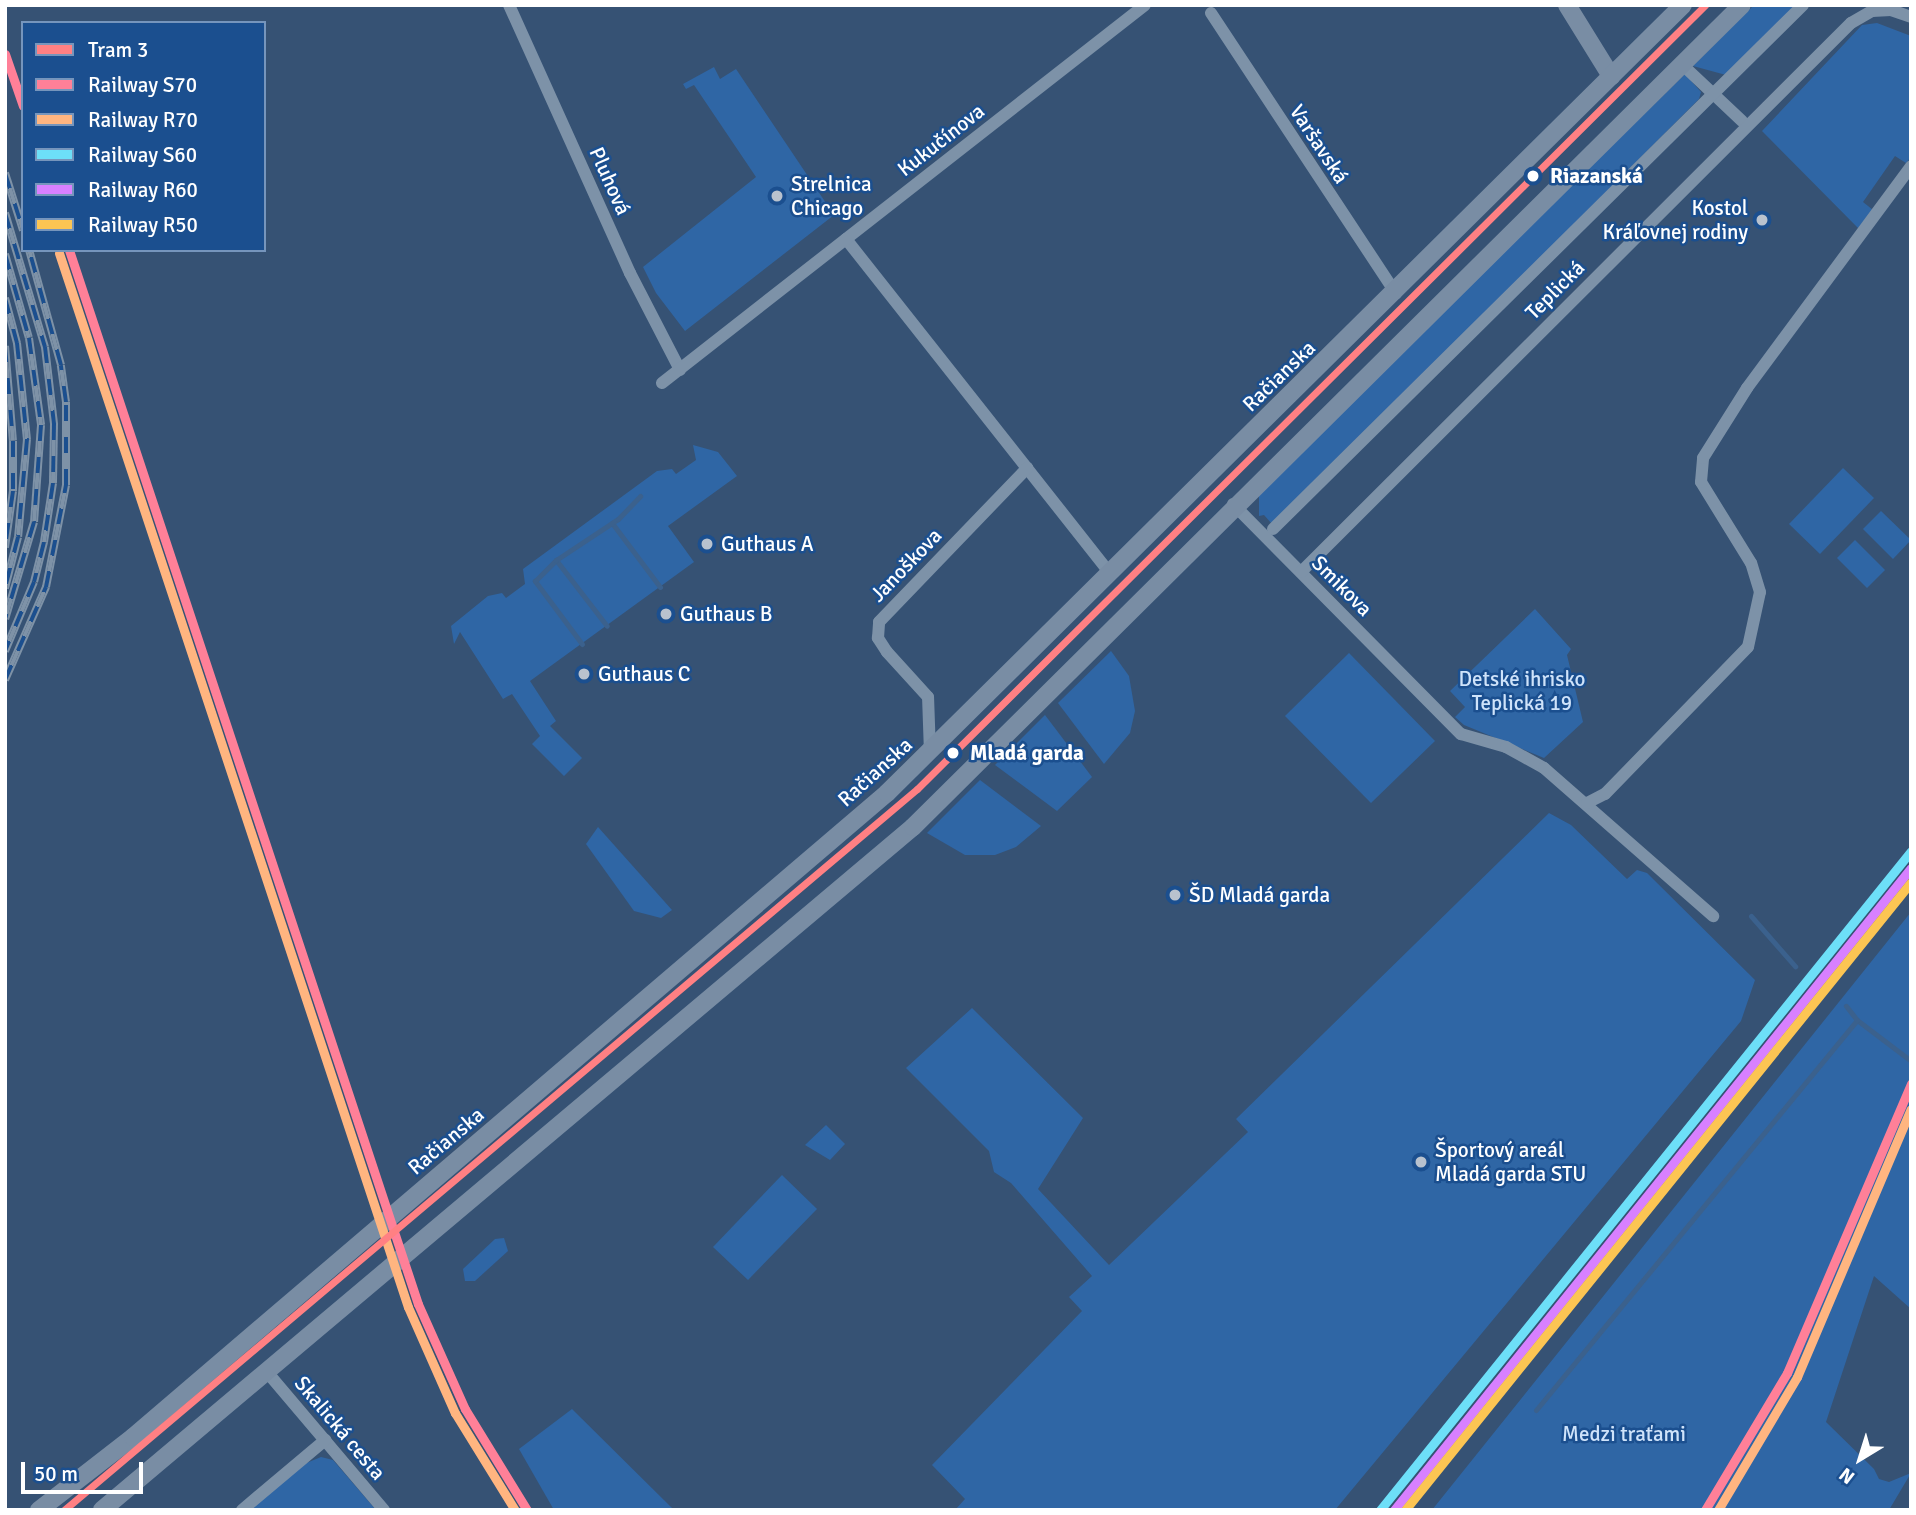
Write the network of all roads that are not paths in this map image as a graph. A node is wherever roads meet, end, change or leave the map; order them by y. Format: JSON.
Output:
{"nodes":[{"id":1,"x":509,"y":5,"type":"edge"},
{"id":2,"x":1145,"y":5,"type":"edge"},
{"id":3,"x":1567,"y":5,"type":"edge"},
{"id":4,"x":1683,"y":5,"type":"edge"},
{"id":5,"x":1742,"y":5,"type":"edge"},
{"id":6,"x":1803,"y":5,"type":"edge"},
{"id":7,"x":1211,"y":13,"type":"dead end"},
{"id":8,"x":1911,"y":17,"type":"edge"},
{"id":9,"x":1689,"y":71,"type":"dead end"},
{"id":10,"x":1611,"y":76,"type":"junction"},
{"id":11,"x":1713,"y":94,"type":"junction"},
{"id":12,"x":1742,"y":121,"type":"dead end"},
{"id":13,"x":1911,"y":166,"type":"edge"},
{"id":14,"x":846,"y":239,"type":"junction"},
{"id":15,"x":1396,"y":294,"type":"junction"},
{"id":16,"x":680,"y":370,"type":"junction"},
{"id":17,"x":662,"y":383,"type":"dead end"},
{"id":18,"x":1027,"y":468,"type":"junction"},
{"id":19,"x":1233,"y":504,"type":"junction"},
{"id":20,"x":1273,"y":529,"type":"dead end"},
{"id":21,"x":1301,"y":572,"type":"junction"},
{"id":22,"x":1111,"y":575,"type":"junction"},
{"id":23,"x":930,"y":754,"type":"junction"},
{"id":24,"x":1587,"y":803,"type":"junction"},
{"id":25,"x":1713,"y":916,"type":"dead end"},
{"id":26,"x":267,"y":1371,"type":"junction"},
{"id":27,"x":325,"y":1440,"type":"junction"},
{"id":28,"x":107,"y":1508,"type":"edge"},
{"id":29,"x":39,"y":1510,"type":"edge"},
{"id":30,"x":242,"y":1510,"type":"edge"},
{"id":31,"x":384,"y":1510,"type":"edge"}],
"edges":[{"from":1,"to":16,"type":"street","name":"Pluhová"},
{"from":2,"to":14,"type":"street","name":"Kukučínova"},
{"from":3,"to":10,"type":"main road"},
{"from":4,"to":10,"type":"main road","name":"Račianska"},
{"from":5,"to":19,"type":"main road"},
{"from":6,"to":11,"type":"street"},
{"from":7,"to":15,"type":"street","name":"Varšavská"},
{"from":8,"to":21,"type":"street","name":"Teplická"},
{"from":9,"to":11,"type":"street"},
{"from":10,"to":15,"type":"main road","name":"Račianska"},
{"from":11,"to":12,"type":"street"},
{"from":11,"to":20,"type":"street"},
{"from":13,"to":24,"type":"street"},
{"from":14,"to":16,"type":"street","name":"Kukučínova"},
{"from":14,"to":18,"type":"street"},
{"from":15,"to":22,"type":"main road","name":"Račianska"},
{"from":16,"to":17,"type":"street","name":"Kukučínova"},
{"from":18,"to":22,"type":"street"},
{"from":18,"to":23,"type":"street","name":"Janoškova"},
{"from":19,"to":21,"type":"street","name":"Smikova"},
{"from":19,"to":26,"type":"main road"},
{"from":21,"to":24,"type":"street","name":"Smikova"},
{"from":22,"to":23,"type":"main road","name":"Račianska"},
{"from":23,"to":29,"type":"main road","name":"Račianska"},
{"from":24,"to":25,"type":"street","name":"Smikova"},
{"from":26,"to":27,"type":"street","name":"Skalická cesta"},
{"from":26,"to":28,"type":"main road"},
{"from":27,"to":30,"type":"street"},
{"from":27,"to":31,"type":"street","name":"Skalická cesta"}]}
